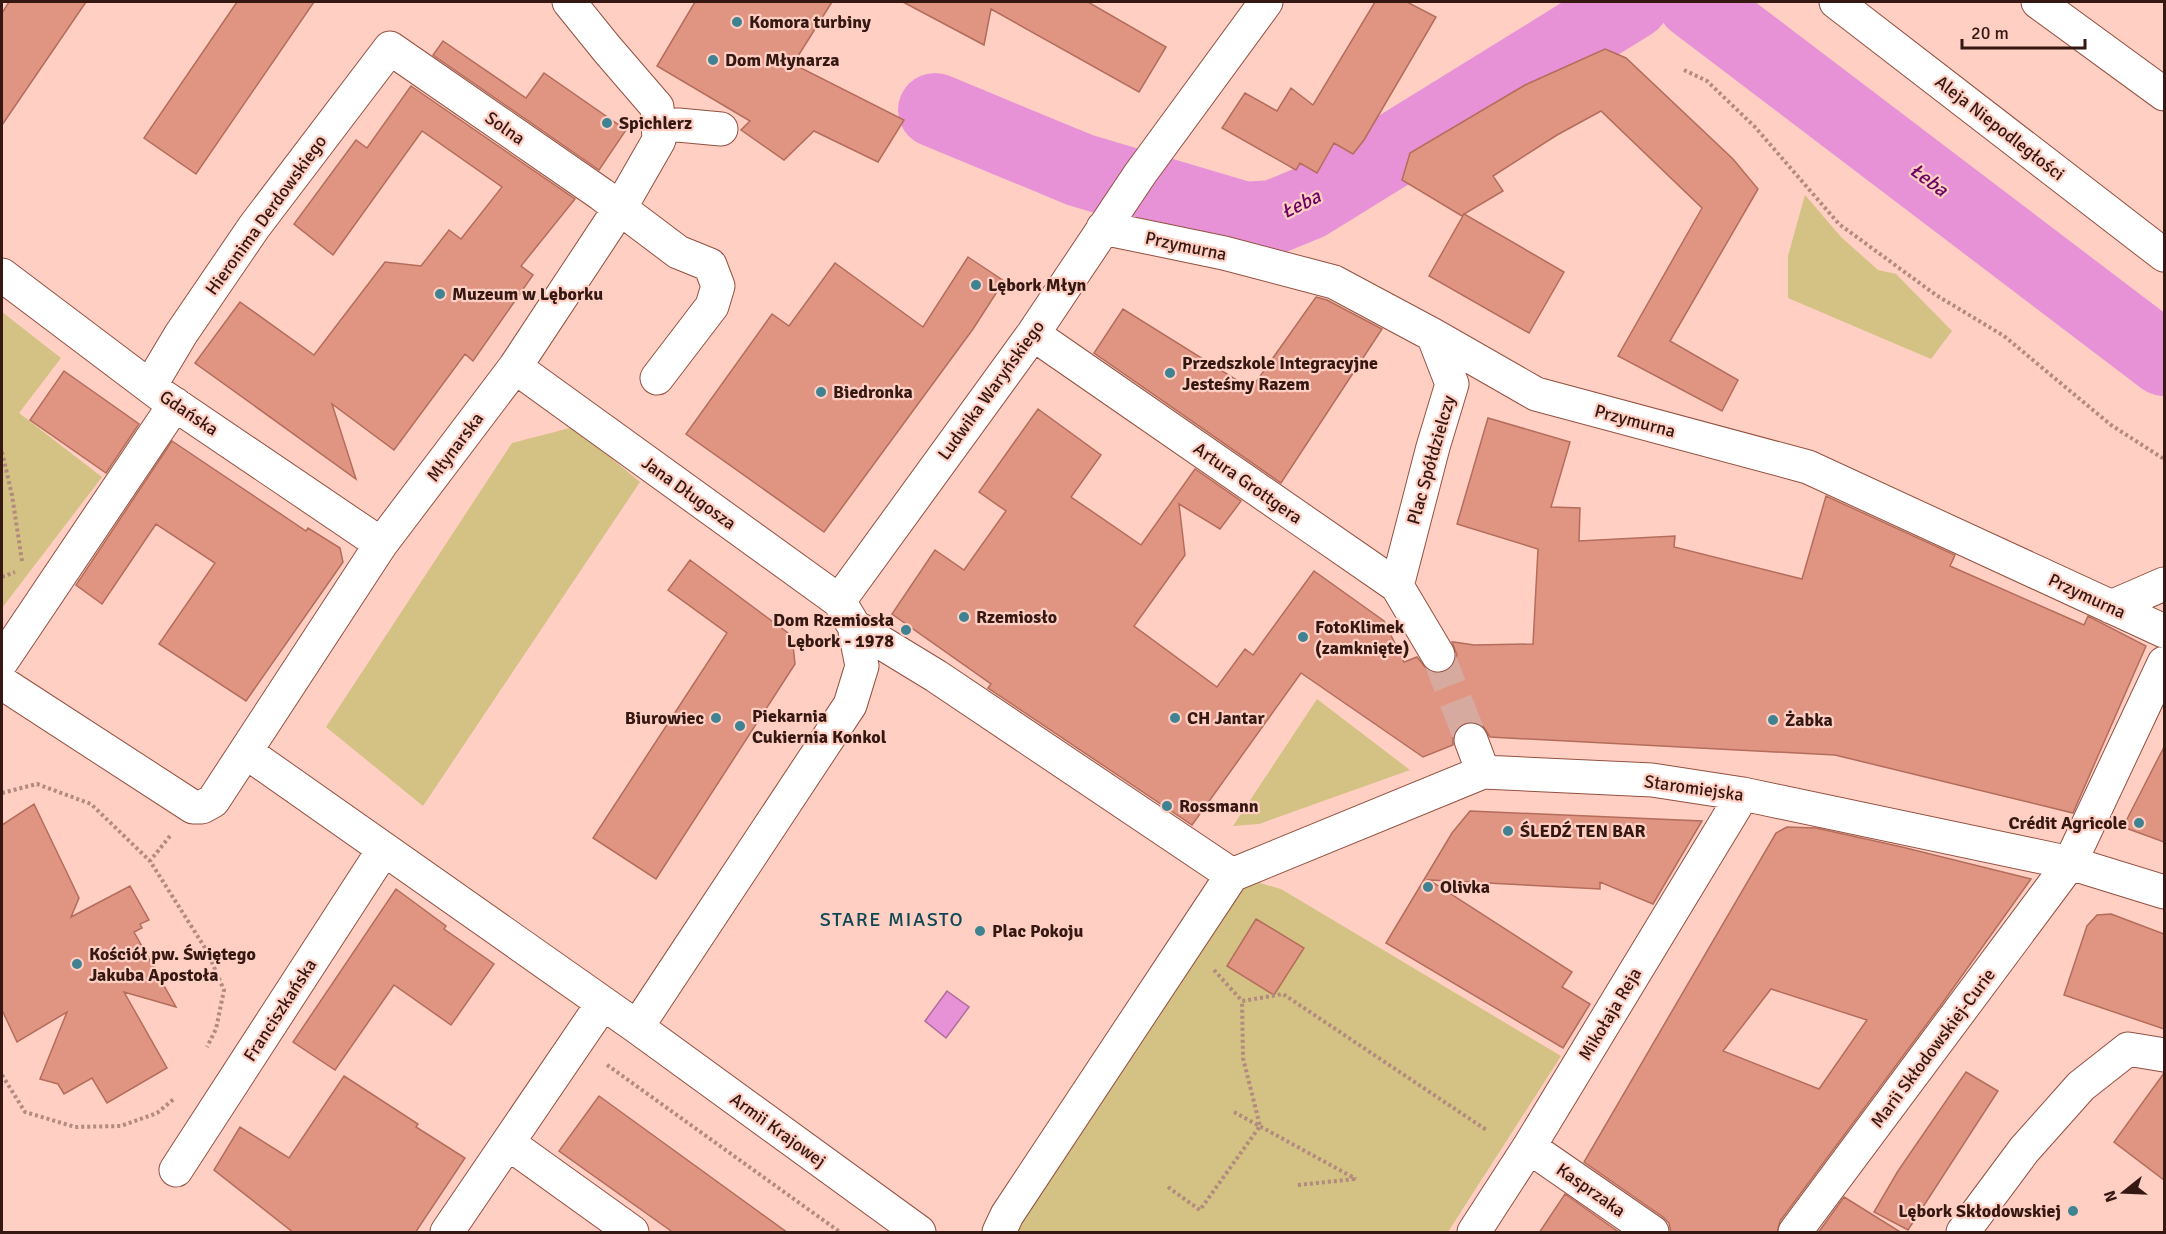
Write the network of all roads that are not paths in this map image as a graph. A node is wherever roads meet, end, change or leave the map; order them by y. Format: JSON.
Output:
{"nodes":[{"id":1,"x":569,"y":2,"type":"edge"},
{"id":2,"x":1266,"y":2,"type":"edge"},
{"id":3,"x":1838,"y":2,"type":"edge"},
{"id":4,"x":2038,"y":2,"type":"edge"},
{"id":5,"x":390,"y":48,"type":"joint"},
{"id":6,"x":2164,"y":94,"type":"edge"},
{"id":7,"x":721,"y":129,"type":"dead end"},
{"id":8,"x":659,"y":133,"type":"junction"},
{"id":9,"x":620,"y":208,"type":"junction"},
{"id":10,"x":1110,"y":218,"type":"junction"},
{"id":11,"x":2164,"y":255,"type":"edge"},
{"id":12,"x":2,"y":276,"type":"edge"},
{"id":13,"x":1033,"y":334,"type":"junction"},
{"id":14,"x":1433,"y":335,"type":"junction"},
{"id":15,"x":515,"y":367,"type":"junction"},
{"id":16,"x":657,"y":378,"type":"dead end"},
{"id":17,"x":163,"y":395,"type":"junction"},
{"id":18,"x":381,"y":544,"type":"junction"},
{"id":19,"x":2164,"y":584,"type":"edge"},
{"id":20,"x":1397,"y":586,"type":"junction"},
{"id":21,"x":2111,"y":607,"type":"junction"},
{"id":22,"x":846,"y":613,"type":"junction"},
{"id":23,"x":2164,"y":631,"type":"edge"},
{"id":24,"x":1438,"y":656,"type":"tunnel mouth"},
{"id":25,"x":2,"y":661,"type":"edge"},
{"id":26,"x":2164,"y":663,"type":"edge"},
{"id":27,"x":2,"y":683,"type":"edge"},
{"id":28,"x":1471,"y":740,"type":"tunnel mouth"},
{"id":29,"x":246,"y":752,"type":"junction"},
{"id":30,"x":1483,"y":772,"type":"junction"},
{"id":31,"x":1743,"y":794,"type":"junction"},
{"id":32,"x":384,"y":849,"type":"junction"},
{"id":33,"x":2070,"y":863,"type":"junction"},
{"id":34,"x":1232,"y":875,"type":"junction"},
{"id":35,"x":2164,"y":892,"type":"edge"},
{"id":36,"x":603,"y":1003,"type":"junction"},
{"id":37,"x":637,"y":1027,"type":"junction"},
{"id":38,"x":2164,"y":1055,"type":"edge"},
{"id":39,"x":508,"y":1143,"type":"junction"},
{"id":40,"x":1529,"y":1147,"type":"junction"},
{"id":41,"x":176,"y":1170,"type":"dead end"},
{"id":42,"x":447,"y":1233,"type":"edge"},
{"id":43,"x":632,"y":1233,"type":"edge"},
{"id":44,"x":919,"y":1233,"type":"edge"},
{"id":45,"x":999,"y":1233,"type":"edge"},
{"id":46,"x":1474,"y":1233,"type":"edge"},
{"id":47,"x":1652,"y":1233,"type":"edge"},
{"id":48,"x":1795,"y":1233,"type":"edge"},
{"id":49,"x":1963,"y":1233,"type":"edge"}],
"edges":[{"from":1,"to":8,"type":"street"},
{"from":2,"to":10,"type":"street","name":"Ludwika Waryńskiego"},
{"from":3,"to":11,"type":"street","name":"Aleja Niepodległości"},
{"from":4,"to":6,"type":"street"},
{"from":5,"to":9,"type":"street","name":"Solna"},
{"from":5,"to":17,"type":"street","name":"Hieronima Derdowskiego"},
{"from":7,"to":8,"type":"street"},
{"from":8,"to":9,"type":"street","name":"Młynarska"},
{"from":9,"to":15,"type":"street","name":"Młynarska"},
{"from":9,"to":16,"type":"street","name":"Solna"},
{"from":10,"to":13,"type":"street","name":"Ludwika Waryńskiego"},
{"from":10,"to":14,"type":"street","name":"Przymurna"},
{"from":12,"to":17,"type":"street","name":"Gdańska"},
{"from":13,"to":20,"type":"street","name":"Artura Grottgera"},
{"from":13,"to":22,"type":"street","name":"Ludwika Waryńskiego"},
{"from":14,"to":20,"type":"street","name":"Plac Spółdzielczy"},
{"from":14,"to":21,"type":"street","name":"Przymurna"},
{"from":15,"to":18,"type":"street","name":"Młynarska"},
{"from":15,"to":22,"type":"street","name":"Jana Długosza"},
{"from":17,"to":18,"type":"street","name":"Gdańska"},
{"from":17,"to":25,"type":"street","name":"Hieronima Derdowskiego"},
{"from":18,"to":29,"type":"street","name":"Młynarska"},
{"from":19,"to":21,"type":"street"},
{"from":20,"to":24,"type":"street","name":"Artura Grottgera"},
{"from":21,"to":23,"type":"street","name":"Przymurna"},
{"from":22,"to":34,"type":"street","name":"Jana Długosza"},
{"from":22,"to":37,"type":"street"},
{"from":26,"to":33,"type":"street"},
{"from":27,"to":29,"type":"street","name":"Młynarska"},
{"from":28,"to":30,"type":"street"},
{"from":29,"to":32,"type":"street"},
{"from":30,"to":31,"type":"street","name":"Staromiejska"},
{"from":30,"to":34,"type":"street","name":"Staromiejska"},
{"from":31,"to":33,"type":"street","name":"Staromiejska"},
{"from":31,"to":40,"type":"street","name":"Mikołaja Reja"},
{"from":32,"to":36,"type":"street"},
{"from":32,"to":41,"type":"street","name":"Franciszkańska"},
{"from":33,"to":35,"type":"street","name":"Staromiejska"},
{"from":33,"to":48,"type":"street","name":"Marii Skłodowskiej-Curie"},
{"from":34,"to":45,"type":"street"},
{"from":36,"to":37,"type":"street"},
{"from":36,"to":39,"type":"street"},
{"from":37,"to":44,"type":"street","name":"Armii Krajowej"},
{"from":38,"to":49,"type":"street"},
{"from":39,"to":42,"type":"street"},
{"from":39,"to":43,"type":"street"},
{"from":40,"to":46,"type":"street","name":"Mikołaja Reja"},
{"from":40,"to":47,"type":"street","name":"Kasprzaka"}]}
